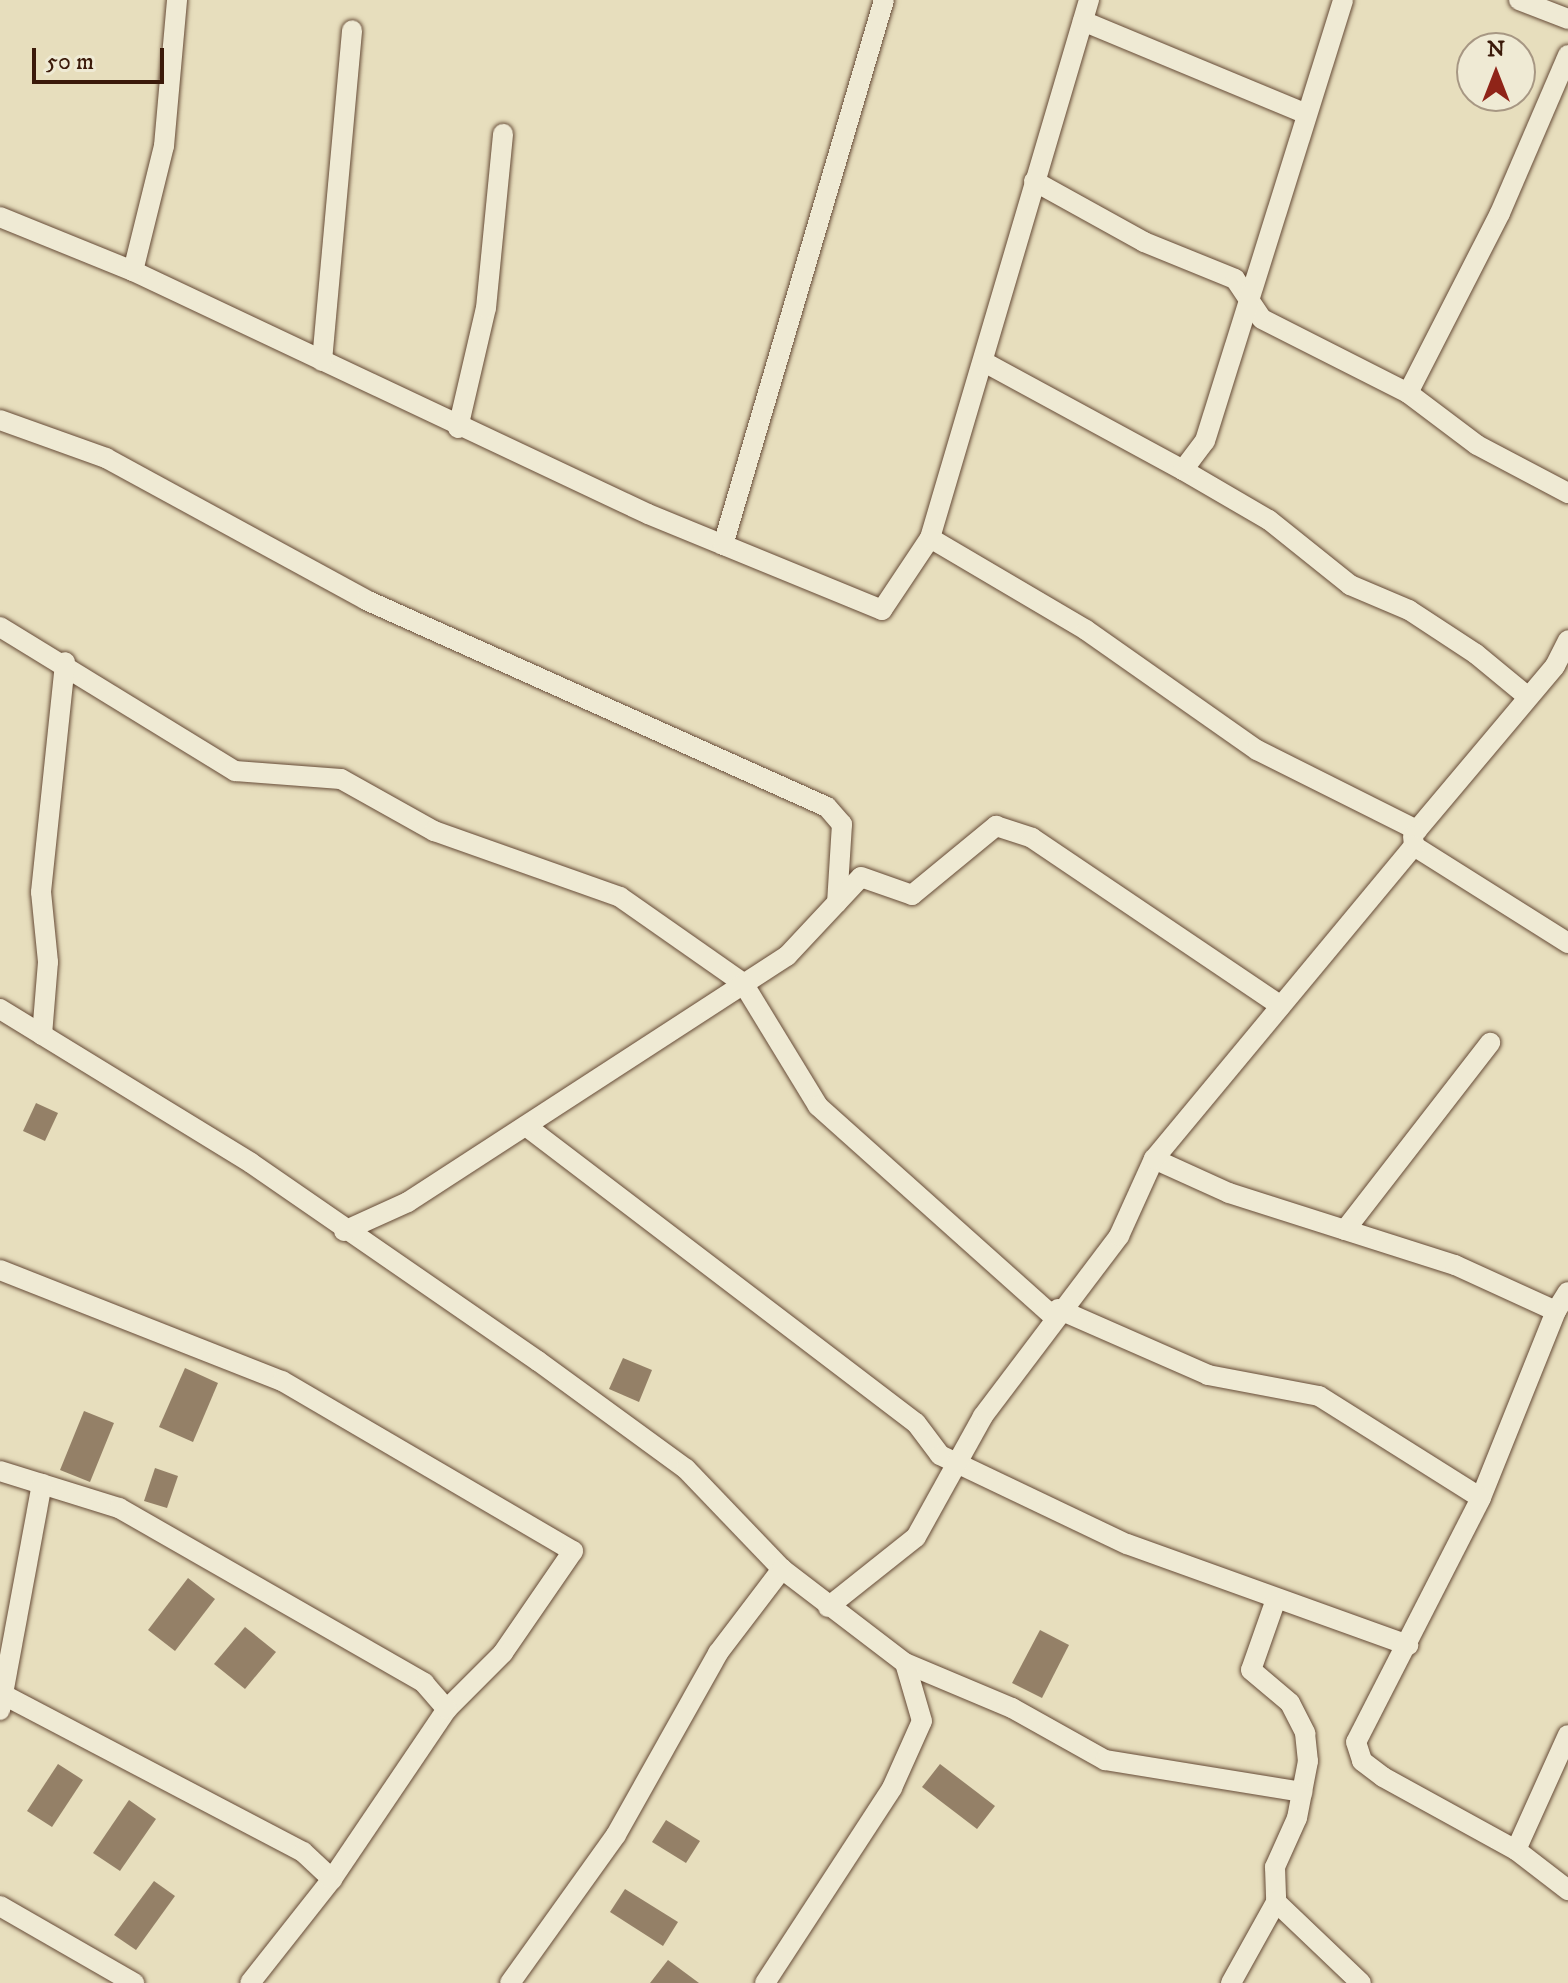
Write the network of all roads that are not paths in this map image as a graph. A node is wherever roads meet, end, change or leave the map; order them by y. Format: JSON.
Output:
{"nodes":[{"id":1,"x":177,"y":0,"type":"edge"},
{"id":2,"x":884,"y":0,"type":"edge"},
{"id":3,"x":1089,"y":0,"type":"edge"},
{"id":4,"x":1343,"y":0,"type":"edge"},
{"id":5,"x":1519,"y":0,"type":"edge"},
{"id":6,"x":1568,"y":19,"type":"edge"},
{"id":7,"x":1083,"y":21,"type":"junction"},
{"id":8,"x":352,"y":30,"type":"dead end"},
{"id":9,"x":1568,"y":55,"type":"edge"},
{"id":10,"x":1306,"y":114,"type":"junction"},
{"id":11,"x":503,"y":134,"type":"dead end"},
{"id":12,"x":1034,"y":181,"type":"junction"},
{"id":13,"x":0,"y":217,"type":"edge"},
{"id":14,"x":133,"y":271,"type":"junction"},
{"id":15,"x":1249,"y":297,"type":"junction"},
{"id":16,"x":322,"y":361,"type":"junction"},
{"id":17,"x":984,"y":362,"type":"junction"},
{"id":18,"x":1408,"y":393,"type":"junction"},
{"id":19,"x":0,"y":420,"type":"edge"},
{"id":20,"x":458,"y":428,"type":"junction"},
{"id":21,"x":1183,"y":470,"type":"junction"},
{"id":22,"x":1568,"y":493,"type":"edge"},
{"id":23,"x":930,"y":538,"type":"junction"},
{"id":24,"x":723,"y":545,"type":"junction"},
{"id":25,"x":0,"y":627,"type":"edge"},
{"id":26,"x":1568,"y":640,"type":"edge"},
{"id":27,"x":65,"y":662,"type":"junction"},
{"id":28,"x":1527,"y":696,"type":"junction"},
{"id":29,"x":1413,"y":837,"type":"junction"},
{"id":30,"x":837,"y":903,"type":"junction"},
{"id":31,"x":1568,"y":943,"type":"edge"},
{"id":32,"x":743,"y":983,"type":"junction"},
{"id":33,"x":1281,"y":1006,"type":"junction"},
{"id":34,"x":0,"y":1009,"type":"edge"},
{"id":35,"x":42,"y":1035,"type":"junction"},
{"id":36,"x":1490,"y":1043,"type":"dead end"},
{"id":37,"x":526,"y":1126,"type":"junction"},
{"id":38,"x":1154,"y":1159,"type":"junction"},
{"id":39,"x":1345,"y":1230,"type":"junction"},
{"id":40,"x":344,"y":1231,"type":"junction"},
{"id":41,"x":0,"y":1270,"type":"edge"},
{"id":42,"x":1568,"y":1292,"type":"edge"},
{"id":43,"x":1556,"y":1311,"type":"junction"},
{"id":44,"x":1056,"y":1312,"type":"junction"},
{"id":45,"x":956,"y":1465,"type":"junction"},
{"id":46,"x":0,"y":1471,"type":"edge"},
{"id":47,"x":42,"y":1484,"type":"junction"},
{"id":48,"x":1481,"y":1498,"type":"junction"},
{"id":49,"x":782,"y":1569,"type":"junction"},
{"id":50,"x":1275,"y":1602,"type":"junction"},
{"id":51,"x":828,"y":1607,"type":"junction"},
{"id":52,"x":1408,"y":1645,"type":"junction"},
{"id":53,"x":905,"y":1663,"type":"junction"},
{"id":54,"x":1,"y":1702,"type":"edge"},
{"id":55,"x":447,"y":1709,"type":"junction"},
{"id":56,"x":1568,"y":1735,"type":"edge"},
{"id":57,"x":1302,"y":1792,"type":"junction"},
{"id":58,"x":1516,"y":1850,"type":"junction"},
{"id":59,"x":332,"y":1879,"type":"junction"},
{"id":60,"x":1568,"y":1890,"type":"edge"},
{"id":61,"x":1276,"y":1902,"type":"junction"},
{"id":62,"x":0,"y":1906,"type":"edge"},
{"id":63,"x":134,"y":1983,"type":"edge"},
{"id":64,"x":250,"y":1983,"type":"edge"},
{"id":65,"x":510,"y":1983,"type":"edge"},
{"id":66,"x":765,"y":1983,"type":"edge"},
{"id":67,"x":1231,"y":1983,"type":"edge"},
{"id":68,"x":1361,"y":1983,"type":"edge"}],
"edges":[{"from":1,"to":14,"type":"street"},
{"from":2,"to":24,"type":"street"},
{"from":3,"to":7,"type":"street"},
{"from":4,"to":10,"type":"street"},
{"from":5,"to":6,"type":"street"},
{"from":7,"to":10,"type":"street"},
{"from":7,"to":12,"type":"street"},
{"from":8,"to":16,"type":"street"},
{"from":9,"to":18,"type":"street"},
{"from":10,"to":15,"type":"street"},
{"from":11,"to":20,"type":"street"},
{"from":12,"to":15,"type":"street"},
{"from":12,"to":17,"type":"street"},
{"from":13,"to":14,"type":"street"},
{"from":14,"to":16,"type":"street"},
{"from":15,"to":18,"type":"street"},
{"from":15,"to":21,"type":"street"},
{"from":16,"to":20,"type":"street"},
{"from":17,"to":21,"type":"street"},
{"from":17,"to":23,"type":"street"},
{"from":18,"to":22,"type":"street"},
{"from":19,"to":30,"type":"street"},
{"from":20,"to":24,"type":"street"},
{"from":21,"to":28,"type":"street"},
{"from":23,"to":24,"type":"street"},
{"from":23,"to":29,"type":"street"},
{"from":25,"to":27,"type":"street"},
{"from":26,"to":28,"type":"street"},
{"from":27,"to":32,"type":"street"},
{"from":27,"to":35,"type":"street"},
{"from":28,"to":29,"type":"street"},
{"from":29,"to":31,"type":"street"},
{"from":29,"to":33,"type":"street"},
{"from":30,"to":32,"type":"street"},
{"from":30,"to":33,"type":"street"},
{"from":32,"to":37,"type":"street"},
{"from":32,"to":44,"type":"street"},
{"from":33,"to":38,"type":"street"},
{"from":34,"to":35,"type":"street"},
{"from":35,"to":40,"type":"street"},
{"from":36,"to":39,"type":"street"},
{"from":37,"to":40,"type":"street"},
{"from":37,"to":45,"type":"street"},
{"from":38,"to":39,"type":"street"},
{"from":38,"to":44,"type":"street"},
{"from":39,"to":43,"type":"street"},
{"from":40,"to":49,"type":"street"},
{"from":41,"to":55,"type":"street"},
{"from":42,"to":43,"type":"street"},
{"from":43,"to":48,"type":"street"},
{"from":44,"to":45,"type":"street"},
{"from":44,"to":48,"type":"street"},
{"from":45,"to":50,"type":"street"},
{"from":45,"to":51,"type":"street"},
{"from":46,"to":47,"type":"street"},
{"from":47,"to":54,"type":"street"},
{"from":47,"to":55,"type":"street"},
{"from":48,"to":52,"type":"street"},
{"from":49,"to":51,"type":"street"},
{"from":49,"to":65,"type":"street"},
{"from":50,"to":52,"type":"street"},
{"from":50,"to":57,"type":"street"},
{"from":51,"to":53,"type":"street"},
{"from":52,"to":58,"type":"street"},
{"from":53,"to":57,"type":"street"},
{"from":53,"to":66,"type":"street"},
{"from":54,"to":59,"type":"street"},
{"from":55,"to":59,"type":"street"},
{"from":56,"to":58,"type":"street"},
{"from":57,"to":61,"type":"street"},
{"from":58,"to":60,"type":"street"},
{"from":59,"to":64,"type":"street"},
{"from":61,"to":67,"type":"street"},
{"from":61,"to":68,"type":"street"},
{"from":62,"to":63,"type":"street"}]}
